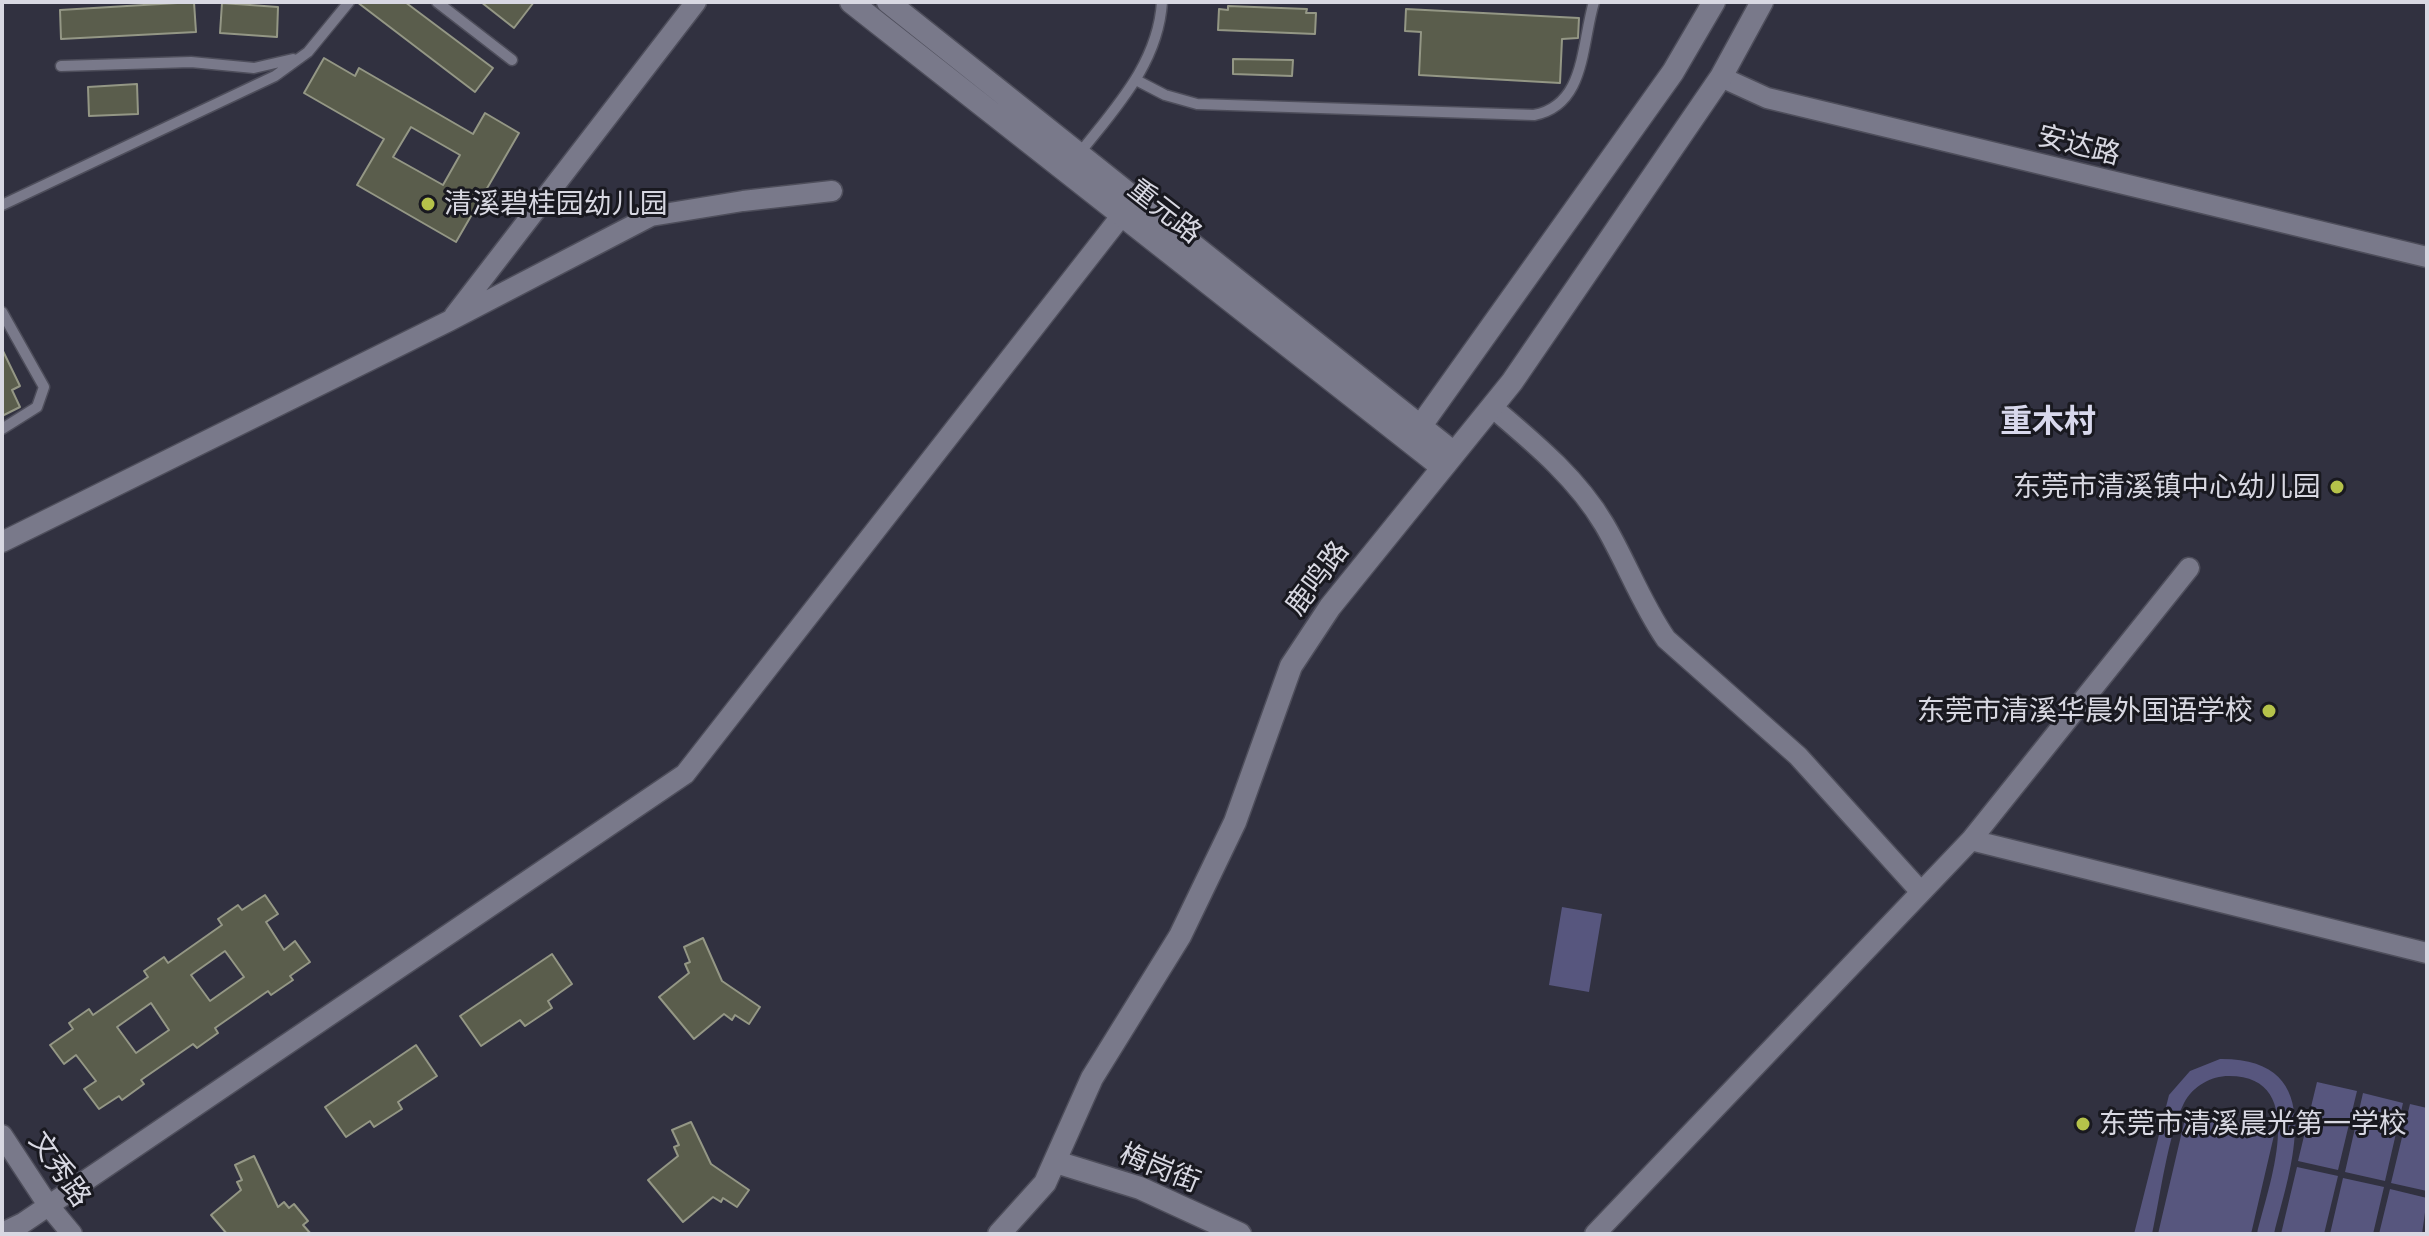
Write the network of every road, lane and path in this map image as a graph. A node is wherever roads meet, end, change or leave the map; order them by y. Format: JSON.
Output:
{"nodes":[{"id":1,"x":349,"y":2,"type":"edge"},
{"id":2,"x":437,"y":2,"type":"edge"},
{"id":3,"x":696,"y":2,"type":"edge"},
{"id":4,"x":851,"y":2,"type":"edge"},
{"id":5,"x":888,"y":2,"type":"edge"},
{"id":6,"x":1162,"y":2,"type":"edge"},
{"id":7,"x":1594,"y":2,"type":"edge"},
{"id":8,"x":1714,"y":2,"type":"edge"},
{"id":9,"x":1762,"y":2,"type":"edge"},
{"id":10,"x":308,"y":52,"type":"junction"},
{"id":11,"x":512,"y":60,"type":"dead end"},
{"id":12,"x":61,"y":66,"type":"dead end"},
{"id":13,"x":1721,"y":77,"type":"junction"},
{"id":14,"x":1136,"y":80,"type":"junction"},
{"id":15,"x":1079,"y":154,"type":"junction"},
{"id":16,"x":832,"y":191,"type":"dead end"},
{"id":17,"x":2,"y":205,"type":"edge"},
{"id":18,"x":1122,"y":215,"type":"junction"},
{"id":19,"x":2427,"y":257,"type":"edge"},
{"id":20,"x":2,"y":312,"type":"edge"},
{"id":21,"x":449,"y":321,"type":"junction"},
{"id":22,"x":1492,"y":407,"type":"junction"},
{"id":23,"x":2,"y":429,"type":"edge"},
{"id":24,"x":1415,"y":434,"type":"junction"},
{"id":25,"x":1448,"y":460,"type":"junction"},
{"id":26,"x":2,"y":542,"type":"edge"},
{"id":27,"x":2189,"y":568,"type":"dead end"},
{"id":28,"x":1971,"y":840,"type":"junction"},
{"id":29,"x":1921,"y":892,"type":"junction"},
{"id":30,"x":2427,"y":953,"type":"edge"},
{"id":31,"x":2,"y":1135,"type":"edge"},
{"id":32,"x":1056,"y":1162,"type":"junction"},
{"id":33,"x":48,"y":1205,"type":"junction"},
{"id":34,"x":2,"y":1233,"type":"edge"},
{"id":35,"x":72,"y":1234,"type":"edge"},
{"id":36,"x":999,"y":1234,"type":"edge"},
{"id":37,"x":1240,"y":1234,"type":"edge"},
{"id":38,"x":1595,"y":1234,"type":"edge"}],
"edges":[{"from":1,"to":10,"type":"lane"},
{"from":2,"to":11,"type":"lane"},
{"from":3,"to":21,"type":"street"},
{"from":4,"to":18,"type":"street","name":"重元路"},
{"from":5,"to":15,"type":"street","name":"重元路"},
{"from":6,"to":14,"type":"lane"},
{"from":7,"to":14,"type":"lane"},
{"from":8,"to":24,"type":"street"},
{"from":9,"to":13,"type":"street","name":"鹿鸣路"},
{"from":10,"to":12,"type":"lane"},
{"from":10,"to":17,"type":"lane"},
{"from":13,"to":19,"type":"street","name":"安达路"},
{"from":13,"to":22,"type":"street","name":"鹿鸣路"},
{"from":14,"to":15,"type":"lane"},
{"from":15,"to":24,"type":"street","name":"重元路"},
{"from":16,"to":21,"type":"street"},
{"from":18,"to":24,"type":"street","name":"重元路"},
{"from":18,"to":33,"type":"street"},
{"from":20,"to":23,"type":"lane"},
{"from":21,"to":26,"type":"street"},
{"from":22,"to":25,"type":"street","name":"鹿鸣路"},
{"from":22,"to":29,"type":"street"},
{"from":24,"to":25,"type":"street","name":"重元路"},
{"from":25,"to":32,"type":"street","name":"鹿鸣路"},
{"from":27,"to":28,"type":"street"},
{"from":28,"to":29,"type":"street"},
{"from":28,"to":30,"type":"street"},
{"from":29,"to":38,"type":"street"},
{"from":31,"to":33,"type":"street","name":"文秀路"},
{"from":32,"to":36,"type":"street","name":"鹿鸣路"},
{"from":32,"to":37,"type":"street","name":"梅岗街"},
{"from":33,"to":34,"type":"street"},
{"from":33,"to":35,"type":"street","name":"文秀路"}]}
